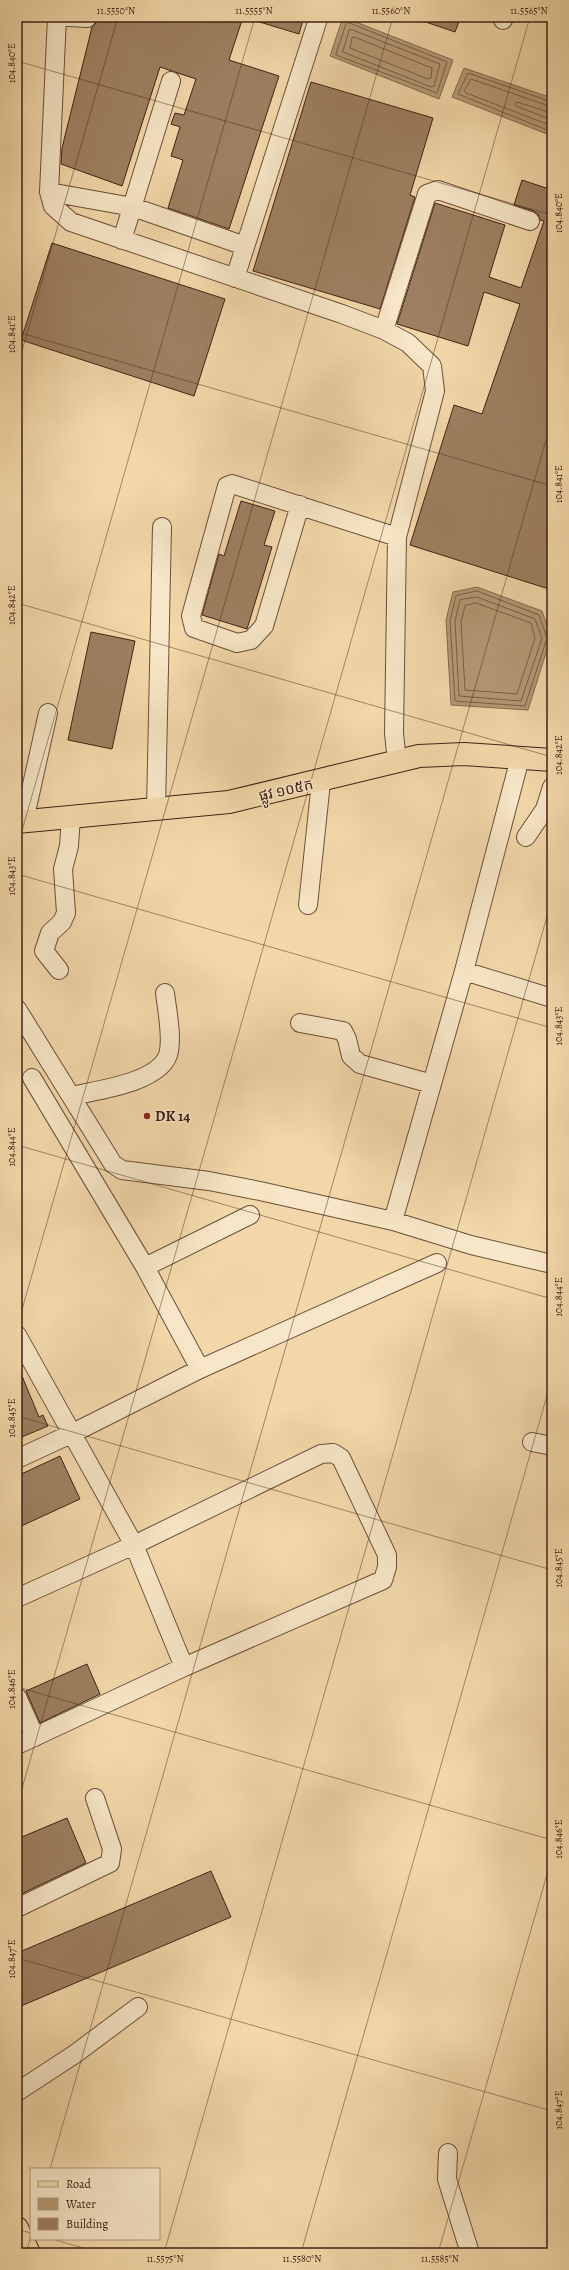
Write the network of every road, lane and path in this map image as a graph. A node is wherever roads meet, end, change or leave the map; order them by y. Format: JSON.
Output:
{"nodes":[{"id":1,"x":57,"y":17,"type":"edge"},
{"id":2,"x":69,"y":17,"type":"edge"},
{"id":3,"x":87,"y":18,"type":"dead end"},
{"id":4,"x":318,"y":19,"type":"dead end"},
{"id":5,"x":171,"y":81,"type":"dead end"},
{"id":6,"x":49,"y":192,"type":"junction"},
{"id":7,"x":133,"y":207,"type":"junction"},
{"id":8,"x":530,"y":221,"type":"dead end"},
{"id":9,"x":122,"y":240,"type":"junction"},
{"id":10,"x":245,"y":246,"type":"junction"},
{"id":11,"x":235,"y":278,"type":"junction"},
{"id":12,"x":384,"y":330,"type":"junction"},
{"id":13,"x":300,"y":505,"type":"junction"},
{"id":14,"x":162,"y":527,"type":"dead end"},
{"id":15,"x":397,"y":537,"type":"junction"},
{"id":16,"x":48,"y":713,"type":"dead end"},
{"id":17,"x":520,"y":758,"type":"junction"},
{"id":18,"x":552,"y":760,"type":"edge"},
{"id":19,"x":397,"y":762,"type":"junction"},
{"id":20,"x":321,"y":782,"type":"junction"},
{"id":21,"x":552,"y":787,"type":"edge"},
{"id":22,"x":156,"y":809,"type":"junction"},
{"id":23,"x":71,"y":817,"type":"junction"},
{"id":24,"x":21,"y":821,"type":"edge"},
{"id":25,"x":526,"y":837,"type":"dead end"},
{"id":26,"x":308,"y":905,"type":"dead end"},
{"id":27,"x":59,"y":970,"type":"dead end"},
{"id":28,"x":464,"y":971,"type":"junction"},
{"id":29,"x":165,"y":993,"type":"dead end"},
{"id":30,"x":552,"y":998,"type":"edge"},
{"id":31,"x":17,"y":1009,"type":"edge"},
{"id":32,"x":300,"y":1023,"type":"dead end"},
{"id":33,"x":32,"y":1078,"type":"dead end"},
{"id":34,"x":432,"y":1084,"type":"junction"},
{"id":35,"x":72,"y":1096,"type":"junction"},
{"id":36,"x":250,"y":1215,"type":"dead end"},
{"id":37,"x":393,"y":1221,"type":"junction"},
{"id":38,"x":437,"y":1264,"type":"dead end"},
{"id":39,"x":552,"y":1264,"type":"edge"},
{"id":40,"x":145,"y":1267,"type":"junction"},
{"id":41,"x":17,"y":1335,"type":"edge"},
{"id":42,"x":200,"y":1369,"type":"junction"},
{"id":43,"x":73,"y":1433,"type":"junction"},
{"id":44,"x":532,"y":1442,"type":"dead end"},
{"id":45,"x":552,"y":1446,"type":"edge"},
{"id":46,"x":17,"y":1458,"type":"edge"},
{"id":47,"x":134,"y":1545,"type":"junction"},
{"id":48,"x":17,"y":1598,"type":"edge"},
{"id":49,"x":184,"y":1667,"type":"junction"},
{"id":50,"x":17,"y":1697,"type":"edge"},
{"id":51,"x":35,"y":1737,"type":"junction"},
{"id":52,"x":17,"y":1745,"type":"edge"},
{"id":53,"x":95,"y":1798,"type":"dead end"},
{"id":54,"x":17,"y":1908,"type":"edge"},
{"id":55,"x":138,"y":2007,"type":"dead end"},
{"id":56,"x":17,"y":2092,"type":"edge"},
{"id":57,"x":448,"y":2153,"type":"dead end"},
{"id":58,"x":17,"y":2228,"type":"edge"},
{"id":59,"x":28,"y":2253,"type":"edge"},
{"id":60,"x":470,"y":2253,"type":"edge"}],
"edges":[{"from":1,"to":6,"type":"street"},
{"from":2,"to":3,"type":"street"},
{"from":4,"to":10,"type":"street"},
{"from":5,"to":7,"type":"street"},
{"from":6,"to":7,"type":"street"},
{"from":6,"to":9,"type":"street"},
{"from":7,"to":9,"type":"street"},
{"from":7,"to":10,"type":"street"},
{"from":8,"to":12,"type":"street"},
{"from":9,"to":11,"type":"street"},
{"from":10,"to":11,"type":"street"},
{"from":11,"to":12,"type":"street"},
{"from":12,"to":15,"type":"street"},
{"from":13,"to":13,"type":"street"},
{"from":13,"to":15,"type":"street"},
{"from":14,"to":22,"type":"street"},
{"from":15,"to":19,"type":"street"},
{"from":16,"to":24,"type":"street"},
{"from":17,"to":18,"type":"main road","name":"ផ្លូវ ១០៥ក"},
{"from":17,"to":19,"type":"main road","name":"ផ្លូវ ១០៥ក"},
{"from":17,"to":28,"type":"street"},
{"from":19,"to":20,"type":"main road","name":"ផ្លូវ ១០៥ក"},
{"from":20,"to":22,"type":"main road","name":"ផ្លូវ ១០៥ក"},
{"from":20,"to":26,"type":"street"},
{"from":21,"to":25,"type":"street"},
{"from":22,"to":23,"type":"main road","name":"ផ្លូវ ១០៥ក"},
{"from":23,"to":24,"type":"main road","name":"ផ្លូវ ១០៥ក"},
{"from":23,"to":27,"type":"street"},
{"from":28,"to":30,"type":"street"},
{"from":28,"to":34,"type":"street"},
{"from":29,"to":35,"type":"street"},
{"from":31,"to":35,"type":"street"},
{"from":32,"to":34,"type":"street"},
{"from":33,"to":40,"type":"street"},
{"from":34,"to":37,"type":"street"},
{"from":35,"to":37,"type":"street"},
{"from":36,"to":40,"type":"street"},
{"from":37,"to":39,"type":"street"},
{"from":38,"to":42,"type":"street"},
{"from":40,"to":42,"type":"street"},
{"from":41,"to":43,"type":"street"},
{"from":42,"to":43,"type":"street"},
{"from":43,"to":46,"type":"street"},
{"from":43,"to":47,"type":"street"},
{"from":44,"to":45,"type":"street"},
{"from":47,"to":48,"type":"street"},
{"from":47,"to":49,"type":"street"},
{"from":47,"to":49,"type":"street"},
{"from":49,"to":51,"type":"street"},
{"from":50,"to":51,"type":"street"},
{"from":51,"to":52,"type":"street"},
{"from":53,"to":54,"type":"street"},
{"from":55,"to":56,"type":"street"},
{"from":57,"to":60,"type":"street"},
{"from":58,"to":59,"type":"main road"}]}
